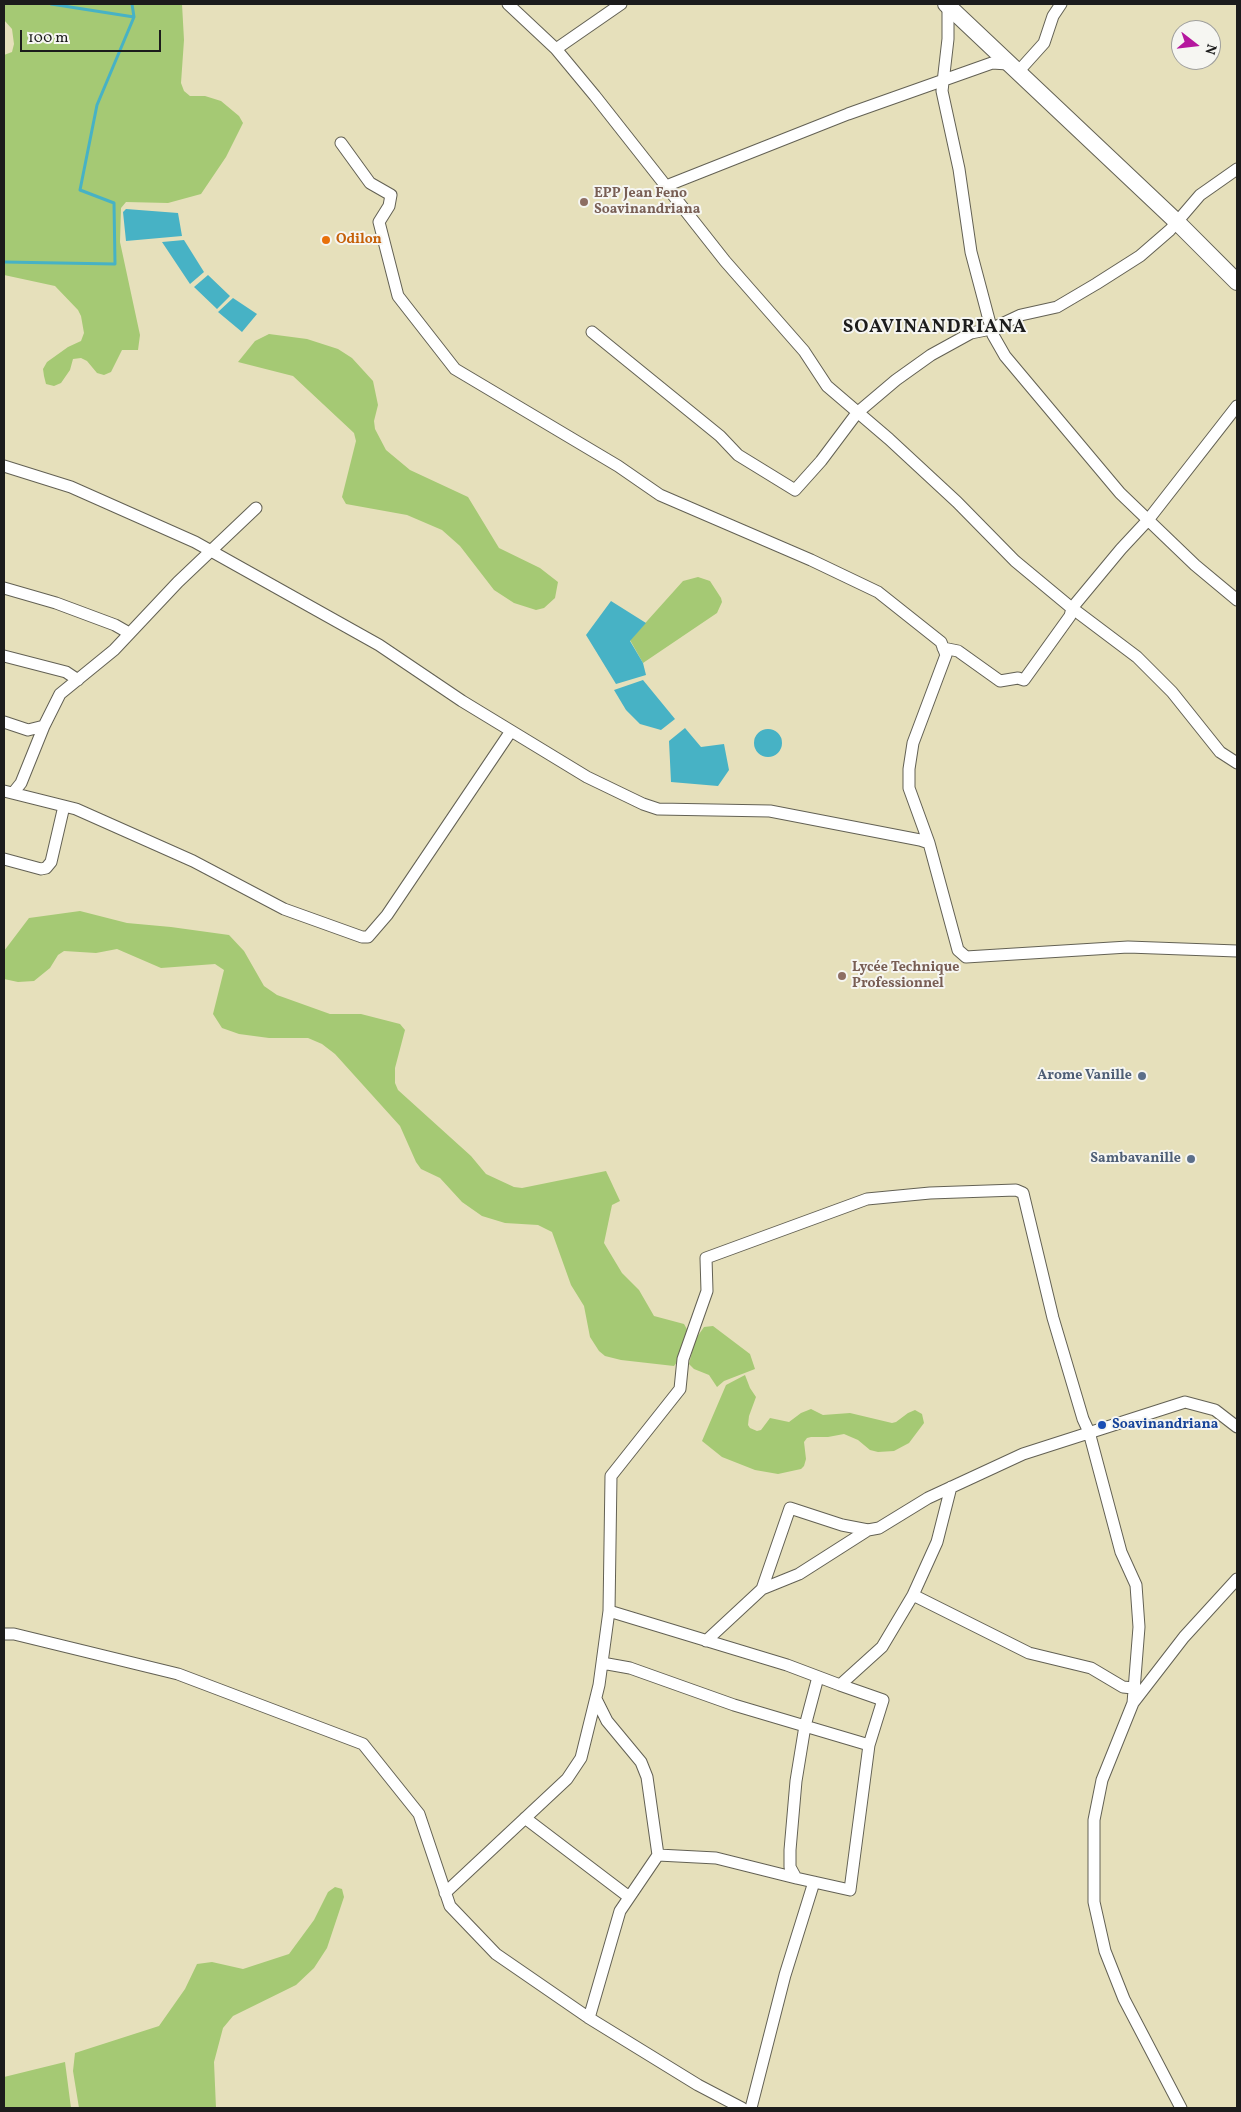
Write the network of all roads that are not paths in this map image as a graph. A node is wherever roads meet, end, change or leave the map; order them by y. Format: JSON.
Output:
{"nodes":[{"id":1,"x":508,"y":4,"type":"edge"},
{"id":2,"x":622,"y":4,"type":"edge"},
{"id":3,"x":1061,"y":4,"type":"edge"},
{"id":4,"x":947,"y":5,"type":"edge"},
{"id":5,"x":556,"y":49,"type":"junction"},
{"id":6,"x":1012,"y":69,"type":"junction"},
{"id":7,"x":943,"y":81,"type":"junction"},
{"id":8,"x":341,"y":143,"type":"dead end"},
{"id":9,"x":1237,"y":169,"type":"edge"},
{"id":10,"x":666,"y":186,"type":"junction"},
{"id":11,"x":1177,"y":222,"type":"junction"},
{"id":12,"x":1237,"y":282,"type":"edge"},
{"id":13,"x":991,"y":329,"type":"junction"},
{"id":14,"x":592,"y":332,"type":"dead end"},
{"id":15,"x":1237,"y":406,"type":"edge"},
{"id":16,"x":857,"y":413,"type":"junction"},
{"id":17,"x":4,"y":466,"type":"edge"},
{"id":18,"x":256,"y":508,"type":"dead end"},
{"id":19,"x":1148,"y":520,"type":"junction"},
{"id":20,"x":210,"y":551,"type":"junction"},
{"id":21,"x":4,"y":588,"type":"edge"},
{"id":22,"x":1237,"y":600,"type":"edge"},
{"id":23,"x":1072,"y":608,"type":"junction"},
{"id":24,"x":129,"y":633,"type":"junction"},
{"id":25,"x":943,"y":648,"type":"junction"},
{"id":26,"x":4,"y":656,"type":"edge"},
{"id":27,"x":78,"y":680,"type":"junction"},
{"id":28,"x":4,"y":722,"type":"edge"},
{"id":29,"x":44,"y":726,"type":"junction"},
{"id":30,"x":511,"y":731,"type":"junction"},
{"id":31,"x":1237,"y":763,"type":"edge"},
{"id":32,"x":8,"y":792,"type":"edge"},
{"id":33,"x":64,"y":806,"type":"junction"},
{"id":34,"x":929,"y":843,"type":"junction"},
{"id":35,"x":4,"y":859,"type":"edge"},
{"id":36,"x":1237,"y":951,"type":"edge"},
{"id":37,"x":1237,"y":1428,"type":"edge"},
{"id":38,"x":1089,"y":1432,"type":"junction"},
{"id":39,"x":951,"y":1487,"type":"junction"},
{"id":40,"x":868,"y":1530,"type":"junction"},
{"id":41,"x":1237,"y":1579,"type":"edge"},
{"id":42,"x":762,"y":1589,"type":"junction"},
{"id":43,"x":913,"y":1595,"type":"junction"},
{"id":44,"x":608,"y":1611,"type":"junction"},
{"id":45,"x":4,"y":1634,"type":"edge"},
{"id":46,"x":706,"y":1641,"type":"junction"},
{"id":47,"x":602,"y":1662,"type":"junction"},
{"id":48,"x":818,"y":1677,"type":"junction"},
{"id":49,"x":840,"y":1685,"type":"junction"},
{"id":50,"x":1133,"y":1688,"type":"junction"},
{"id":51,"x":596,"y":1699,"type":"junction"},
{"id":52,"x":1132,"y":1703,"type":"junction"},
{"id":53,"x":805,"y":1726,"type":"junction"},
{"id":54,"x":869,"y":1745,"type":"junction"},
{"id":55,"x":525,"y":1818,"type":"junction"},
{"id":56,"x":658,"y":1855,"type":"junction"},
{"id":57,"x":796,"y":1878,"type":"junction"},
{"id":58,"x":814,"y":1882,"type":"junction"},
{"id":59,"x":445,"y":1893,"type":"junction"},
{"id":60,"x":630,"y":1897,"type":"junction"},
{"id":61,"x":589,"y":2018,"type":"junction"},
{"id":62,"x":742,"y":2108,"type":"edge"},
{"id":63,"x":751,"y":2108,"type":"edge"},
{"id":64,"x":1181,"y":2108,"type":"edge"}],
"edges":[{"from":1,"to":5,"type":"street"},
{"from":2,"to":5,"type":"street"},
{"from":3,"to":6,"type":"street"},
{"from":4,"to":6,"type":"street"},
{"from":4,"to":7,"type":"street"},
{"from":5,"to":10,"type":"street"},
{"from":6,"to":7,"type":"street"},
{"from":6,"to":11,"type":"street"},
{"from":7,"to":10,"type":"street"},
{"from":7,"to":13,"type":"street"},
{"from":8,"to":25,"type":"street"},
{"from":9,"to":11,"type":"street"},
{"from":10,"to":16,"type":"street"},
{"from":11,"to":12,"type":"street"},
{"from":11,"to":13,"type":"street"},
{"from":13,"to":16,"type":"street"},
{"from":13,"to":19,"type":"street"},
{"from":14,"to":16,"type":"street"},
{"from":15,"to":19,"type":"street"},
{"from":16,"to":23,"type":"street"},
{"from":17,"to":20,"type":"street"},
{"from":18,"to":20,"type":"street"},
{"from":19,"to":22,"type":"street"},
{"from":19,"to":23,"type":"street"},
{"from":20,"to":24,"type":"street"},
{"from":20,"to":30,"type":"street"},
{"from":21,"to":24,"type":"street"},
{"from":23,"to":25,"type":"street"},
{"from":23,"to":31,"type":"street"},
{"from":24,"to":27,"type":"street"},
{"from":25,"to":34,"type":"street"},
{"from":26,"to":27,"type":"street"},
{"from":27,"to":29,"type":"street"},
{"from":28,"to":29,"type":"street"},
{"from":29,"to":32,"type":"street"},
{"from":30,"to":33,"type":"street"},
{"from":30,"to":34,"type":"street"},
{"from":32,"to":33,"type":"street"},
{"from":33,"to":35,"type":"street"},
{"from":34,"to":36,"type":"street"},
{"from":37,"to":38,"type":"street"},
{"from":38,"to":39,"type":"street"},
{"from":38,"to":44,"type":"street"},
{"from":38,"to":50,"type":"street"},
{"from":39,"to":40,"type":"street"},
{"from":39,"to":43,"type":"street"},
{"from":40,"to":42,"type":"street"},
{"from":40,"to":42,"type":"street"},
{"from":41,"to":52,"type":"street"},
{"from":42,"to":46,"type":"street"},
{"from":43,"to":49,"type":"street"},
{"from":43,"to":50,"type":"street"},
{"from":44,"to":46,"type":"street"},
{"from":44,"to":47,"type":"street"},
{"from":45,"to":59,"type":"street"},
{"from":46,"to":48,"type":"street"},
{"from":47,"to":51,"type":"street"},
{"from":47,"to":53,"type":"street"},
{"from":48,"to":49,"type":"street"},
{"from":48,"to":53,"type":"street"},
{"from":49,"to":54,"type":"street"},
{"from":50,"to":52,"type":"street"},
{"from":51,"to":55,"type":"street"},
{"from":51,"to":56,"type":"street"},
{"from":52,"to":64,"type":"street"},
{"from":53,"to":54,"type":"street"},
{"from":53,"to":57,"type":"street"},
{"from":54,"to":58,"type":"street"},
{"from":55,"to":59,"type":"street"},
{"from":55,"to":60,"type":"street"},
{"from":56,"to":57,"type":"street"},
{"from":56,"to":60,"type":"street"},
{"from":57,"to":58,"type":"street"},
{"from":58,"to":63,"type":"street"},
{"from":59,"to":61,"type":"street"},
{"from":60,"to":61,"type":"street"},
{"from":61,"to":62,"type":"street"}]}
